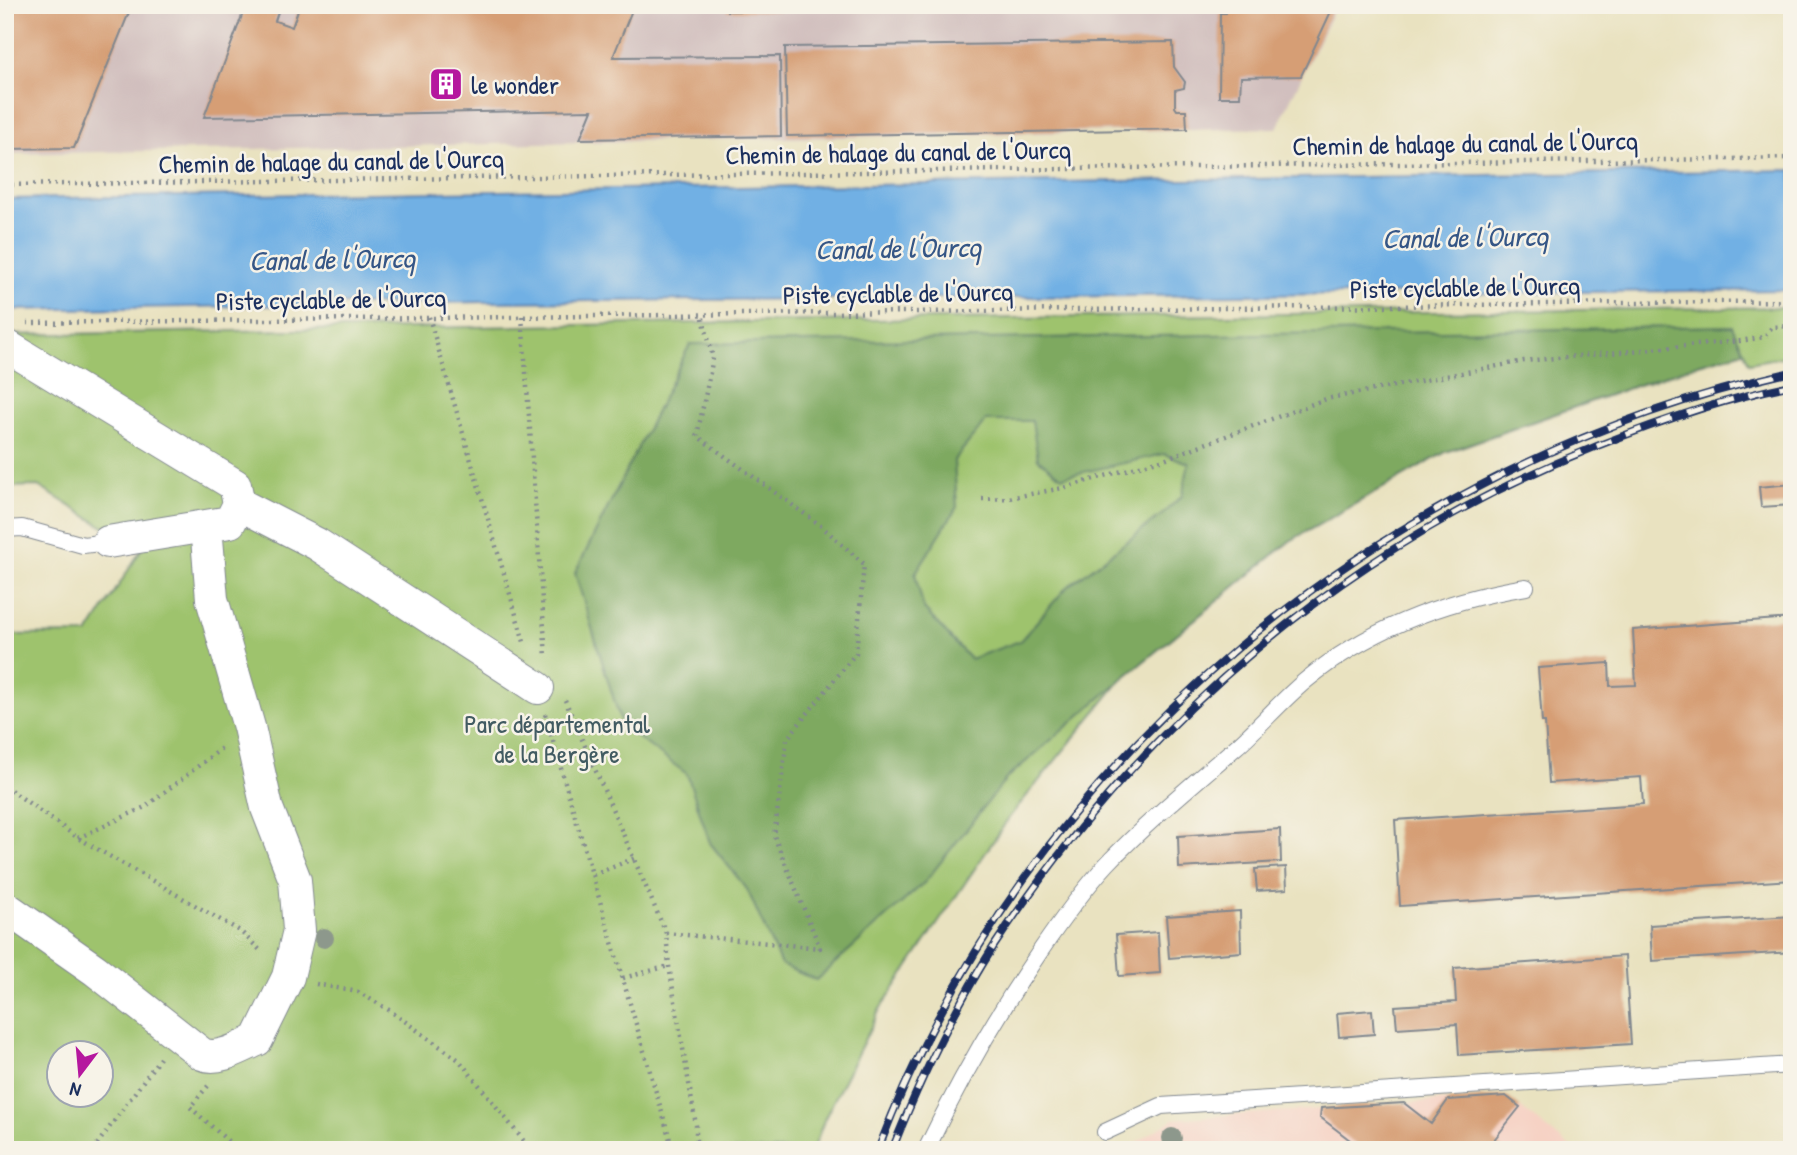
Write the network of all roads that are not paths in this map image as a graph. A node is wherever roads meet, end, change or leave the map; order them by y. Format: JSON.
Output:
{"nodes":[{"id":1,"x":12,"y":334,"type":"edge"},
{"id":2,"x":239,"y":504,"type":"junction"},
{"id":3,"x":206,"y":526,"type":"junction"},
{"id":4,"x":5,"y":529,"type":"edge"},
{"id":5,"x":127,"y":535,"type":"joint"},
{"id":6,"x":1526,"y":587,"type":"dead end"},
{"id":7,"x":550,"y":682,"type":"road end"},
{"id":8,"x":5,"y":907,"type":"edge"},
{"id":9,"x":1792,"y":1065,"type":"edge"},
{"id":10,"x":1105,"y":1132,"type":"dead end"},
{"id":11,"x":926,"y":1150,"type":"edge"}],
"edges":[{"from":1,"to":2,"type":"street"},
{"from":2,"to":3,"type":"street"},
{"from":2,"to":7,"type":"street"},
{"from":3,"to":5,"type":"street"},
{"from":3,"to":8,"type":"street"},
{"from":4,"to":5,"type":"lane"},
{"from":6,"to":11,"type":"lane"},
{"from":9,"to":10,"type":"lane"}]}
